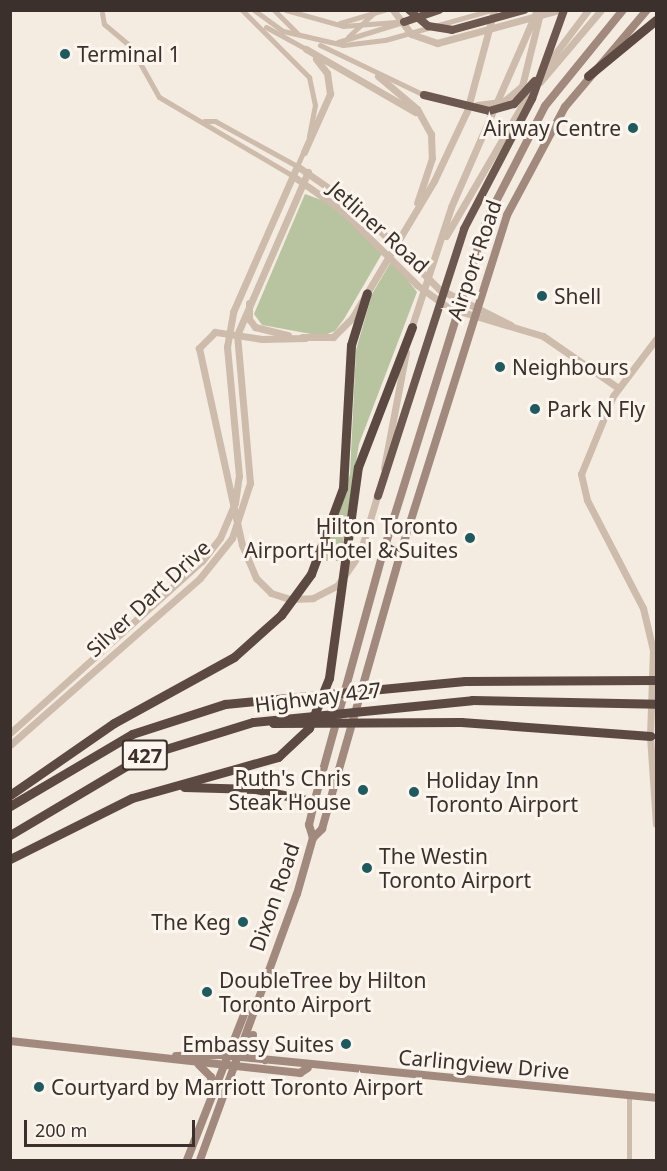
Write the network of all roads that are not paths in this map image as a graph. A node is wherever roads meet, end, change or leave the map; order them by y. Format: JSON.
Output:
{"nodes":[{"id":1,"x":254,"y":10,"type":"edge"},
{"id":2,"x":274,"y":10,"type":"edge"},
{"id":3,"x":286,"y":10,"type":"edge"},
{"id":4,"x":377,"y":10,"type":"edge"},
{"id":5,"x":384,"y":10,"type":"edge"},
{"id":6,"x":393,"y":10,"type":"edge"},
{"id":7,"x":409,"y":10,"type":"edge"},
{"id":8,"x":439,"y":10,"type":"edge"},
{"id":9,"x":492,"y":10,"type":"edge"},
{"id":10,"x":524,"y":10,"type":"edge"},
{"id":11,"x":539,"y":10,"type":"edge"},
{"id":12,"x":562,"y":10,"type":"edge"},
{"id":13,"x":588,"y":10,"type":"edge"},
{"id":14,"x":601,"y":10,"type":"edge"},
{"id":15,"x":623,"y":10,"type":"edge"},
{"id":16,"x":646,"y":10,"type":"edge"},
{"id":17,"x":245,"y":12,"type":"edge"},
{"id":18,"x":102,"y":13,"type":"dead end"},
{"id":19,"x":260,"y":17,"type":"junction"},
{"id":20,"x":657,"y":20,"type":"edge"},
{"id":21,"x":317,"y":21,"type":"junction"},
{"id":22,"x":404,"y":22,"type":"junction"},
{"id":23,"x":266,"y":27,"type":"junction"},
{"id":24,"x":300,"y":35,"type":"junction"},
{"id":25,"x":311,"y":40,"type":"junction"},
{"id":26,"x":306,"y":49,"type":"junction"},
{"id":27,"x":545,"y":62,"type":"junction"},
{"id":28,"x":378,"y":76,"type":"junction"},
{"id":29,"x":588,"y":76,"type":"junction"},
{"id":30,"x":424,"y":95,"type":"junction"},
{"id":31,"x":520,"y":107,"type":"junction"},
{"id":32,"x":204,"y":121,"type":"junction"},
{"id":33,"x":428,"y":126,"type":"junction"},
{"id":34,"x":304,"y":152,"type":"junction"},
{"id":35,"x":297,"y":166,"type":"junction"},
{"id":36,"x":308,"y":172,"type":"junction"},
{"id":37,"x":293,"y":176,"type":"junction"},
{"id":38,"x":303,"y":182,"type":"junction"},
{"id":39,"x":347,"y":199,"type":"junction"},
{"id":40,"x":340,"y":209,"type":"junction"},
{"id":41,"x":412,"y":216,"type":"junction"},
{"id":42,"x":436,"y":257,"type":"junction"},
{"id":43,"x":367,"y":293,"type":"junction"},
{"id":44,"x":250,"y":296,"type":"junction"},
{"id":45,"x":460,"y":301,"type":"junction"},
{"id":46,"x":476,"y":306,"type":"junction"},
{"id":47,"x":457,"y":311,"type":"junction"},
{"id":48,"x":473,"y":317,"type":"junction"},
{"id":49,"x":512,"y":325,"type":"junction"},
{"id":50,"x":412,"y":327,"type":"junction"},
{"id":51,"x":229,"y":333,"type":"junction"},
{"id":52,"x":237,"y":335,"type":"junction"},
{"id":53,"x":305,"y":338,"type":"junction"},
{"id":54,"x":657,"y":339,"type":"edge"},
{"id":55,"x":617,"y":387,"type":"junction"},
{"id":56,"x":378,"y":496,"type":"junction"},
{"id":57,"x":385,"y":546,"type":"junction"},
{"id":58,"x":400,"y":555,"type":"junction"},
{"id":59,"x":655,"y":650,"type":"edge"},
{"id":60,"x":94,"y":658,"type":"junction"},
{"id":61,"x":100,"y":665,"type":"junction"},
{"id":62,"x":657,"y":680,"type":"edge"},
{"id":63,"x":657,"y":704,"type":"edge"},
{"id":64,"x":298,"y":719,"type":"junction"},
{"id":65,"x":10,"y":733,"type":"edge"},
{"id":66,"x":650,"y":736,"type":"junction"},
{"id":67,"x":10,"y":745,"type":"edge"},
{"id":68,"x":176,"y":787,"type":"junction"},
{"id":69,"x":10,"y":795,"type":"edge"},
{"id":70,"x":314,"y":803,"type":"junction"},
{"id":71,"x":328,"y":805,"type":"junction"},
{"id":72,"x":10,"y":806,"type":"edge"},
{"id":73,"x":657,"y":824,"type":"edge"},
{"id":74,"x":10,"y":835,"type":"edge"},
{"id":75,"x":313,"y":837,"type":"junction"},
{"id":76,"x":10,"y":859,"type":"edge"},
{"id":77,"x":256,"y":1003,"type":"junction"},
{"id":78,"x":254,"y":1024,"type":"junction"},
{"id":79,"x":10,"y":1041,"type":"edge"},
{"id":80,"x":176,"y":1056,"type":"junction"},
{"id":81,"x":227,"y":1056,"type":"junction"},
{"id":82,"x":240,"y":1058,"type":"junction"},
{"id":83,"x":266,"y":1060,"type":"junction"},
{"id":84,"x":195,"y":1063,"type":"junction"},
{"id":85,"x":223,"y":1066,"type":"junction"},
{"id":86,"x":237,"y":1067,"type":"junction"},
{"id":87,"x":308,"y":1068,"type":"junction"},
{"id":88,"x":212,"y":1092,"type":"junction"},
{"id":89,"x":629,"y":1096,"type":"junction"},
{"id":90,"x":657,"y":1098,"type":"edge"},
{"id":91,"x":187,"y":1161,"type":"edge"},
{"id":92,"x":200,"y":1161,"type":"edge"},
{"id":93,"x":630,"y":1161,"type":"edge"}],
"edges":[{"from":1,"to":19,"type":"street"},
{"from":2,"to":24,"type":"street"},
{"from":3,"to":21,"type":"street"},
{"from":4,"to":25,"type":"street"},
{"from":5,"to":21,"type":"street"},
{"from":6,"to":12,"type":"street"},
{"from":7,"to":10,"type":"highway"},
{"from":8,"to":22,"type":"highway"},
{"from":9,"to":25,"type":"street"},
{"from":9,"to":41,"type":"street"},
{"from":11,"to":30,"type":"street"},
{"from":11,"to":42,"type":"street"},
{"from":12,"to":27,"type":"highway"},
{"from":13,"to":31,"type":"street"},
{"from":14,"to":31,"type":"street"},
{"from":15,"to":45,"type":"main road","name":"Airport Road"},
{"from":16,"to":29,"type":"main road","name":"Airport Road"},
{"from":17,"to":19,"type":"street"},
{"from":17,"to":23,"type":"street"},
{"from":17,"to":24,"type":"street"},
{"from":17,"to":34,"type":"street"},
{"from":18,"to":32,"type":"street","name":"Jetliner Road"},
{"from":19,"to":25,"type":"street"},
{"from":20,"to":29,"type":"highway"},
{"from":21,"to":22,"type":"street"},
{"from":22,"to":23,"type":"street"},
{"from":23,"to":26,"type":"street"},
{"from":24,"to":28,"type":"street"},
{"from":26,"to":33,"type":"street"},
{"from":26,"to":34,"type":"street"},
{"from":27,"to":30,"type":"highway"},
{"from":27,"to":56,"type":"highway"},
{"from":28,"to":30,"type":"street"},
{"from":28,"to":33,"type":"street"},
{"from":29,"to":46,"type":"main road","name":"Airport Road"},
{"from":31,"to":42,"type":"street"},
{"from":32,"to":35,"type":"street","name":"Jetliner Road"},
{"from":32,"to":37,"type":"street","name":"Jetliner Road"},
{"from":33,"to":41,"type":"street"},
{"from":34,"to":35,"type":"street"},
{"from":35,"to":36,"type":"street","name":"Jetliner Road"},
{"from":35,"to":37,"type":"street","name":"Silver Dart Drive"},
{"from":36,"to":38,"type":"street","name":"Silver Dart Drive"},
{"from":36,"to":39,"type":"street","name":"Jetliner Road"},
{"from":37,"to":38,"type":"street","name":"Jetliner Road"},
{"from":37,"to":51,"type":"street","name":"Silver Dart Drive"},
{"from":38,"to":40,"type":"street","name":"Jetliner Road"},
{"from":38,"to":44,"type":"street","name":"Silver Dart Drive"},
{"from":39,"to":40,"type":"street"},
{"from":39,"to":45,"type":"street","name":"Jetliner Road"},
{"from":40,"to":47,"type":"street","name":"Jetliner Road"},
{"from":41,"to":43,"type":"street"},
{"from":42,"to":50,"type":"street"},
{"from":43,"to":53,"type":"street"},
{"from":43,"to":69,"type":"highway"},
{"from":44,"to":52,"type":"street","name":"Silver Dart Drive"},
{"from":44,"to":53,"type":"street"},
{"from":45,"to":46,"type":"street","name":"Jetliner Road"},
{"from":45,"to":47,"type":"main road","name":"Airport Road"},
{"from":46,"to":48,"type":"main road","name":"Airport Road"},
{"from":46,"to":49,"type":"street","name":"Jetliner Road"},
{"from":47,"to":48,"type":"street","name":"Jetliner Road"},
{"from":47,"to":57,"type":"main road","name":"Airport Road"},
{"from":48,"to":49,"type":"street","name":"Jetliner Road"},
{"from":48,"to":58,"type":"main road","name":"Airport Road"},
{"from":49,"to":55,"type":"street"},
{"from":50,"to":56,"type":"street"},
{"from":50,"to":68,"type":"highway"},
{"from":51,"to":52,"type":"street"},
{"from":51,"to":56,"type":"street"},
{"from":51,"to":60,"type":"street","name":"Silver Dart Drive"},
{"from":52,"to":53,"type":"street"},
{"from":52,"to":61,"type":"street","name":"Silver Dart Drive"},
{"from":54,"to":55,"type":"street"},
{"from":55,"to":59,"type":"street"},
{"from":57,"to":58,"type":"highway"},
{"from":57,"to":70,"type":"main road","name":"Dixon Road"},
{"from":58,"to":71,"type":"main road","name":"Dixon Road"},
{"from":59,"to":66,"type":"street"},
{"from":60,"to":61,"type":"street"},
{"from":60,"to":65,"type":"street","name":"Silver Dart Drive"},
{"from":61,"to":67,"type":"street","name":"Silver Dart Drive"},
{"from":62,"to":72,"type":"highway","name":"Highway 427","number":"427"},
{"from":63,"to":64,"type":"highway","name":"Highway 427"},
{"from":64,"to":66,"type":"highway"},
{"from":64,"to":74,"type":"highway","name":"Highway 427","number":"427"},
{"from":66,"to":73,"type":"street"},
{"from":68,"to":70,"type":"highway"},
{"from":68,"to":76,"type":"highway"},
{"from":70,"to":71,"type":"highway"},
{"from":70,"to":75,"type":"main road","name":"Dixon Road"},
{"from":71,"to":75,"type":"main road","name":"Dixon Road"},
{"from":75,"to":77,"type":"main road","name":"Dixon Road"},
{"from":77,"to":78,"type":"main road","name":"Dixon Road"},
{"from":77,"to":81,"type":"main road","name":"Dixon Road"},
{"from":78,"to":82,"type":"main road","name":"Dixon Road"},
{"from":78,"to":83,"type":"main road"},
{"from":79,"to":80,"type":"main road","name":"Carlingview Drive"},
{"from":80,"to":81,"type":"main road","name":"Carlingview Drive"},
{"from":80,"to":84,"type":"main road","name":"Carlingview Drive"},
{"from":81,"to":82,"type":"main road","name":"Carlingview Drive"},
{"from":81,"to":85,"type":"main road","name":"Dixon Road"},
{"from":82,"to":83,"type":"main road","name":"Carlingview Drive"},
{"from":82,"to":86,"type":"main road","name":"Dixon Road"},
{"from":83,"to":87,"type":"main road","name":"Carlingview Drive"},
{"from":84,"to":85,"type":"main road","name":"Carlingview Drive"},
{"from":84,"to":88,"type":"main road"},
{"from":85,"to":86,"type":"main road","name":"Carlingview Drive"},
{"from":85,"to":88,"type":"main road","name":"Dixon Road"},
{"from":86,"to":87,"type":"main road","name":"Carlingview Drive"},
{"from":86,"to":92,"type":"main road","name":"Dixon Road"},
{"from":87,"to":89,"type":"main road","name":"Carlingview Drive"},
{"from":88,"to":91,"type":"main road","name":"Dixon Road"},
{"from":89,"to":90,"type":"main road","name":"Carlingview Drive"},
{"from":89,"to":93,"type":"street"}]}
